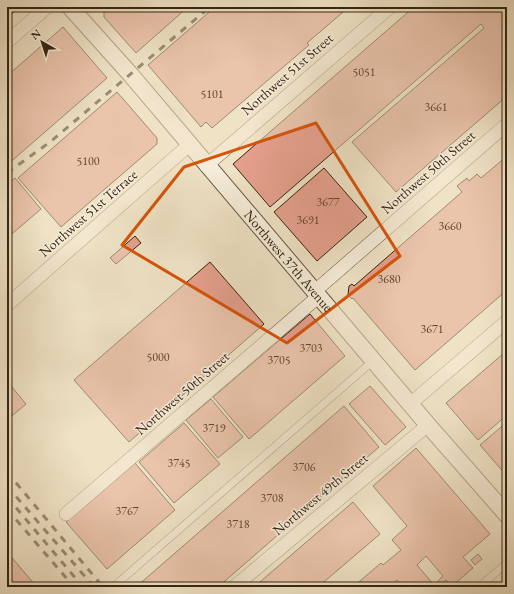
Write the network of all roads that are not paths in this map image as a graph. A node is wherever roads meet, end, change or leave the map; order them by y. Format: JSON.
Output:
{"nodes":[{"id":1,"x":47,"y":7,"type":"edge"},
{"id":2,"x":70,"y":7,"type":"edge"},
{"id":3,"x":390,"y":7,"type":"edge"},
{"id":4,"x":7,"y":42,"type":"edge"},
{"id":5,"x":507,"y":124,"type":"edge"},
{"id":6,"x":189,"y":144,"type":"junction"},
{"id":7,"x":206,"y":166,"type":"junction"},
{"id":8,"x":317,"y":294,"type":"junction"},
{"id":9,"x":7,"y":305,"type":"edge"},
{"id":10,"x":507,"y":321,"type":"edge"},
{"id":11,"x":374,"y":360,"type":"junction"},
{"id":12,"x":410,"y":404,"type":"junction"},
{"id":13,"x":428,"y":425,"type":"junction"},
{"id":14,"x":66,"y":514,"type":"dead end"},
{"id":15,"x":507,"y":514,"type":"edge"},
{"id":16,"x":507,"y":563,"type":"edge"},
{"id":17,"x":113,"y":587,"type":"edge"},
{"id":18,"x":234,"y":587,"type":"edge"},
{"id":19,"x":479,"y":587,"type":"edge"}],
"edges":[{"from":1,"to":4,"type":"street"},
{"from":2,"to":6,"type":"street","name":"Northwest 37th Avenue"},
{"from":3,"to":7,"type":"street","name":"Northwest 51st Street"},
{"from":5,"to":8,"type":"street","name":"Northwest 50th Street"},
{"from":6,"to":7,"type":"street","name":"Northwest 37th Avenue"},
{"from":6,"to":9,"type":"street","name":"Northwest 51st Terrace"},
{"from":7,"to":8,"type":"street","name":"Northwest 37th Avenue"},
{"from":8,"to":11,"type":"street","name":"Northwest 37th Avenue"},
{"from":8,"to":14,"type":"street","name":"Northwest 50th Street"},
{"from":10,"to":12,"type":"street"},
{"from":11,"to":12,"type":"street","name":"Northwest 37th Avenue"},
{"from":11,"to":17,"type":"lane"},
{"from":12,"to":13,"type":"street","name":"Northwest 37th Avenue"},
{"from":13,"to":15,"type":"street","name":"Northwest 37th Avenue"},
{"from":13,"to":18,"type":"street","name":"Northwest 49th Street"},
{"from":16,"to":19,"type":"lane"}]}
